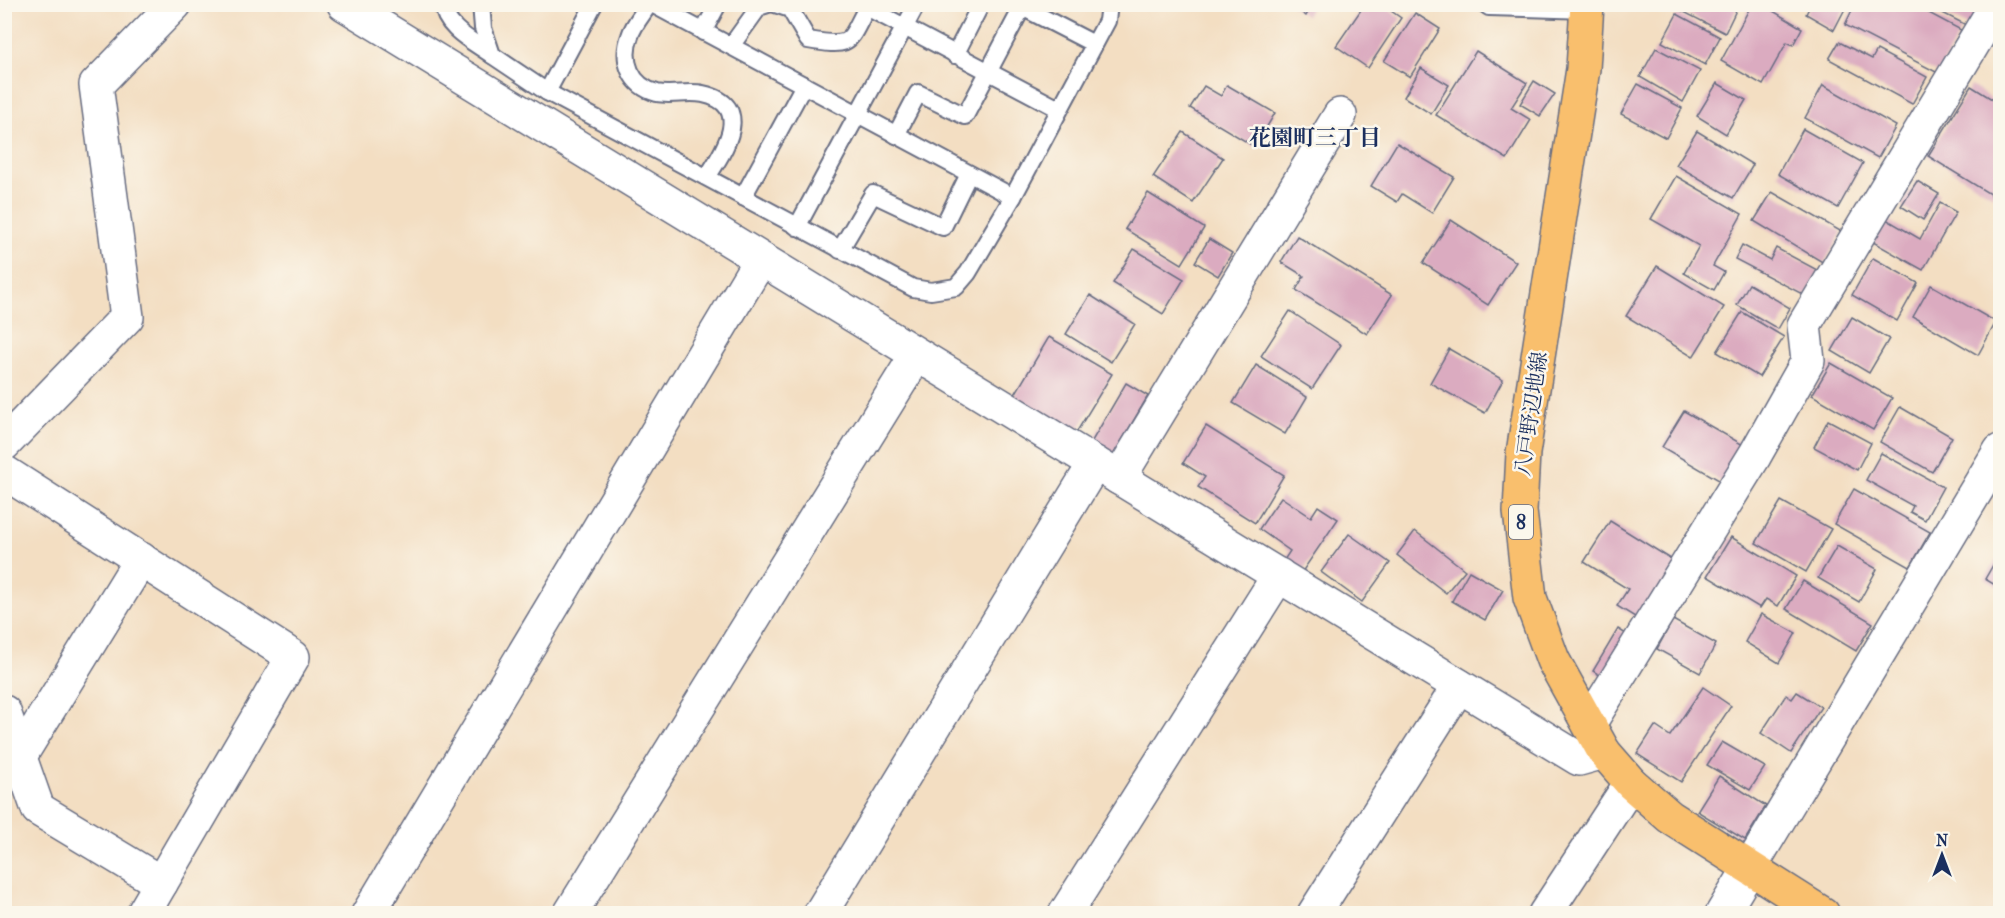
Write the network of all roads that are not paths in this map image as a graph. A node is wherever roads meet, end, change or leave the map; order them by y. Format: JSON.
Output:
{"nodes":[{"id":1,"x":175,"y":4,"type":"edge"},
{"id":2,"x":344,"y":4,"type":"edge"},
{"id":3,"x":443,"y":4,"type":"edge"},
{"id":4,"x":481,"y":4,"type":"edge"},
{"id":5,"x":594,"y":4,"type":"edge"},
{"id":6,"x":650,"y":4,"type":"edge"},
{"id":7,"x":718,"y":4,"type":"edge"},
{"id":8,"x":768,"y":4,"type":"edge"},
{"id":9,"x":775,"y":4,"type":"edge"},
{"id":10,"x":917,"y":4,"type":"edge"},
{"id":11,"x":981,"y":4,"type":"edge"},
{"id":12,"x":1109,"y":4,"type":"edge"},
{"id":13,"x":1485,"y":4,"type":"edge"},
{"id":14,"x":1997,"y":4,"type":"edge"},
{"id":15,"x":866,"y":6,"type":"edge"},
{"id":16,"x":1023,"y":6,"type":"edge"},
{"id":17,"x":1587,"y":7,"type":"edge"},
{"id":18,"x":904,"y":28,"type":"junction"},
{"id":19,"x":703,"y":32,"type":"junction"},
{"id":20,"x":1094,"y":44,"type":"junction"},
{"id":21,"x":731,"y":46,"type":"junction"},
{"id":22,"x":492,"y":54,"type":"junction"},
{"id":23,"x":955,"y":54,"type":"junction"},
{"id":24,"x":987,"y":71,"type":"junction"},
{"id":25,"x":804,"y":86,"type":"junction"},
{"id":26,"x":547,"y":92,"type":"junction"},
{"id":27,"x":1059,"y":109,"type":"junction"},
{"id":28,"x":857,"y":114,"type":"junction"},
{"id":29,"x":1340,"y":115,"type":"dead end"},
{"id":30,"x":896,"y":135,"type":"junction"},
{"id":31,"x":969,"y":174,"type":"junction"},
{"id":32,"x":707,"y":177,"type":"junction"},
{"id":33,"x":743,"y":197,"type":"junction"},
{"id":34,"x":1013,"y":197,"type":"junction"},
{"id":35,"x":796,"y":227,"type":"junction"},
{"id":36,"x":840,"y":250,"type":"junction"},
{"id":37,"x":760,"y":260,"type":"junction"},
{"id":38,"x":916,"y":356,"type":"junction"},
{"id":39,"x":4,"y":444,"type":"edge"},
{"id":40,"x":2000,"y":451,"type":"edge"},
{"id":41,"x":1107,"y":471,"type":"junction"},
{"id":42,"x":4,"y":472,"type":"edge"},
{"id":43,"x":141,"y":559,"type":"junction"},
{"id":44,"x":1279,"y":575,"type":"junction"},
{"id":45,"x":1460,"y":686,"type":"junction"},
{"id":46,"x":4,"y":712,"type":"edge"},
{"id":47,"x":1596,"y":738,"type":"junction"},
{"id":48,"x":20,"y":756,"type":"junction"},
{"id":49,"x":1631,"y":783,"type":"junction"},
{"id":50,"x":1750,"y":870,"type":"junction"},
{"id":51,"x":161,"y":883,"type":"junction"},
{"id":52,"x":143,"y":914,"type":"edge"},
{"id":53,"x":368,"y":914,"type":"edge"},
{"id":54,"x":570,"y":914,"type":"edge"},
{"id":55,"x":820,"y":914,"type":"edge"},
{"id":56,"x":1065,"y":914,"type":"edge"},
{"id":57,"x":1314,"y":914,"type":"edge"},
{"id":58,"x":1545,"y":914,"type":"edge"},
{"id":59,"x":1722,"y":914,"type":"edge"},
{"id":60,"x":1823,"y":914,"type":"edge"}],
"edges":[{"from":1,"to":39,"type":"street"},
{"from":2,"to":37,"type":"street"},
{"from":3,"to":22,"type":"lane"},
{"from":4,"to":22,"type":"lane"},
{"from":5,"to":26,"type":"lane"},
{"from":6,"to":19,"type":"lane"},
{"from":6,"to":32,"type":"lane"},
{"from":7,"to":19,"type":"lane"},
{"from":8,"to":21,"type":"lane"},
{"from":9,"to":15,"type":"lane"},
{"from":10,"to":18,"type":"lane"},
{"from":11,"to":23,"type":"lane"},
{"from":12,"to":20,"type":"lane"},
{"from":13,"to":17,"type":"lane"},
{"from":14,"to":47,"type":"street"},
{"from":15,"to":18,"type":"lane"},
{"from":16,"to":20,"type":"lane"},
{"from":16,"to":24,"type":"lane"},
{"from":17,"to":47,"type":"main road","name":"八戸野辺地線","number":"8"},
{"from":18,"to":23,"type":"lane"},
{"from":18,"to":28,"type":"lane"},
{"from":19,"to":21,"type":"lane"},
{"from":20,"to":27,"type":"lane"},
{"from":21,"to":25,"type":"lane"},
{"from":22,"to":26,"type":"lane"},
{"from":23,"to":24,"type":"lane"},
{"from":24,"to":27,"type":"lane"},
{"from":24,"to":30,"type":"lane"},
{"from":25,"to":28,"type":"lane"},
{"from":25,"to":33,"type":"lane"},
{"from":26,"to":32,"type":"lane"},
{"from":27,"to":34,"type":"lane"},
{"from":28,"to":30,"type":"lane"},
{"from":28,"to":35,"type":"lane"},
{"from":29,"to":41,"type":"street"},
{"from":30,"to":31,"type":"lane"},
{"from":31,"to":34,"type":"lane"},
{"from":31,"to":36,"type":"lane"},
{"from":32,"to":33,"type":"lane"},
{"from":33,"to":35,"type":"lane"},
{"from":34,"to":36,"type":"lane"},
{"from":35,"to":36,"type":"lane"},
{"from":37,"to":38,"type":"street"},
{"from":37,"to":53,"type":"street"},
{"from":38,"to":41,"type":"street"},
{"from":38,"to":54,"type":"street"},
{"from":40,"to":50,"type":"street"},
{"from":41,"to":44,"type":"street"},
{"from":41,"to":55,"type":"street"},
{"from":42,"to":43,"type":"street"},
{"from":43,"to":48,"type":"street"},
{"from":43,"to":51,"type":"street"},
{"from":44,"to":45,"type":"street"},
{"from":44,"to":56,"type":"street"},
{"from":45,"to":47,"type":"street"},
{"from":45,"to":57,"type":"street"},
{"from":46,"to":48,"type":"street"},
{"from":47,"to":49,"type":"main road","name":"八戸野辺地線","number":"8"},
{"from":48,"to":51,"type":"street"},
{"from":49,"to":50,"type":"main road","name":"八戸野辺地線","number":"8"},
{"from":49,"to":58,"type":"street"},
{"from":50,"to":59,"type":"street"},
{"from":50,"to":60,"type":"main road","name":"八戸野辺地線","number":"8"},
{"from":51,"to":52,"type":"street"}]}
